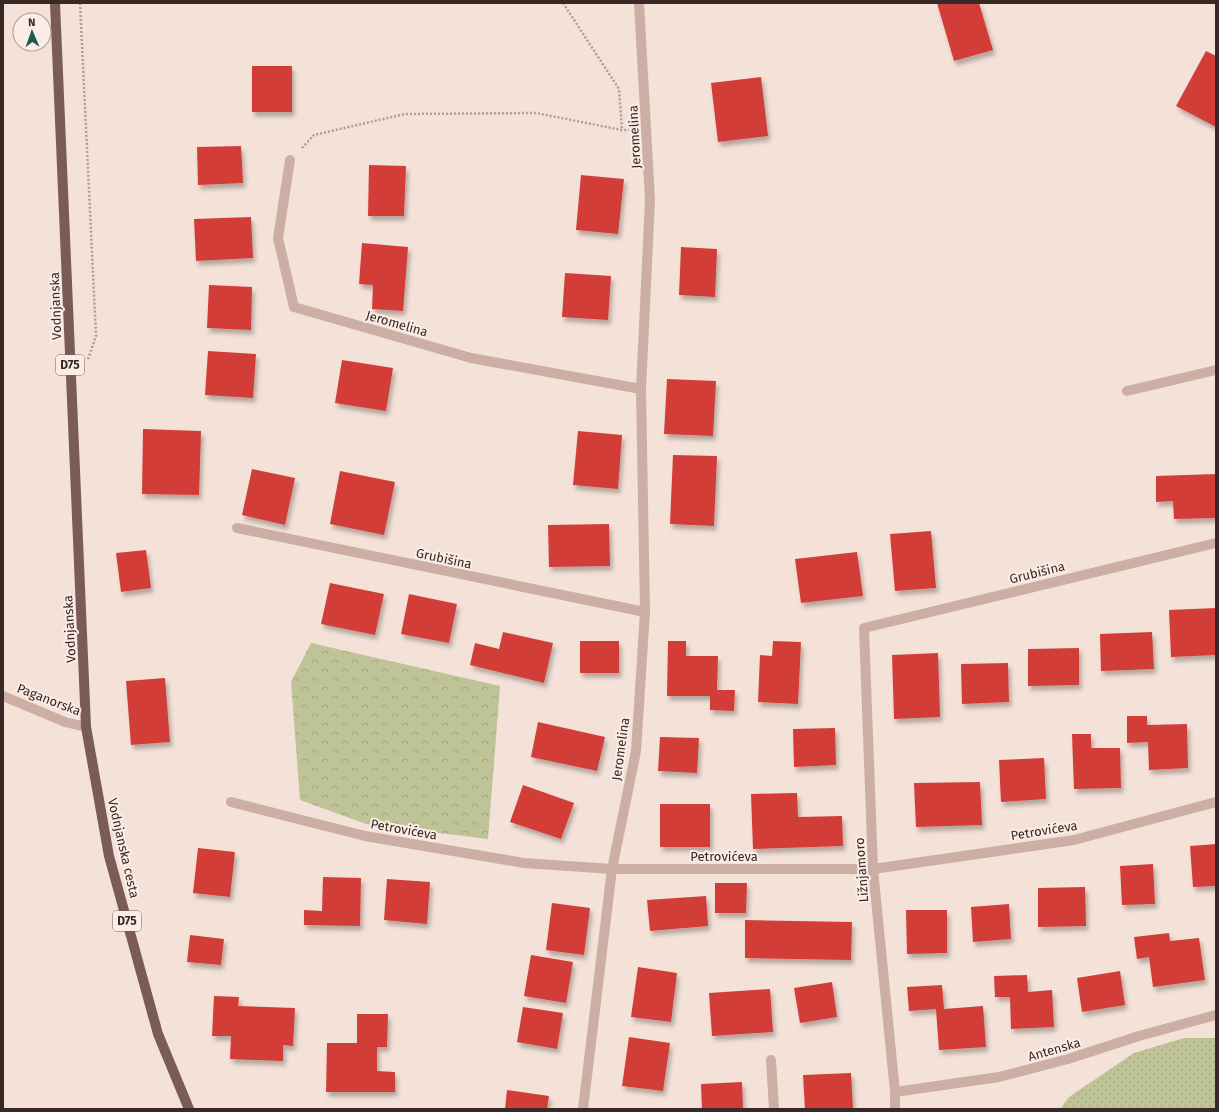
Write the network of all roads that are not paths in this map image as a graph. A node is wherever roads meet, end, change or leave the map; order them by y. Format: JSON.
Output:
{"nodes":[{"id":1,"x":54,"y":3,"type":"edge"},
{"id":2,"x":639,"y":3,"type":"edge"},
{"id":3,"x":290,"y":160,"type":"road end"},
{"id":4,"x":1216,"y":370,"type":"edge"},
{"id":5,"x":641,"y":389,"type":"junction"},
{"id":6,"x":1127,"y":392,"type":"dead end"},
{"id":7,"x":238,"y":528,"type":"dead end"},
{"id":8,"x":1216,"y":543,"type":"edge"},
{"id":9,"x":645,"y":612,"type":"junction"},
{"id":10,"x":864,"y":628,"type":"joint"},
{"id":11,"x":3,"y":696,"type":"edge"},
{"id":12,"x":86,"y":727,"type":"junction"},
{"id":13,"x":231,"y":802,"type":"dead end"},
{"id":14,"x":1216,"y":802,"type":"edge"},
{"id":15,"x":612,"y":869,"type":"junction"},
{"id":16,"x":873,"y":869,"type":"junction"},
{"id":17,"x":1216,"y":1015,"type":"edge"},
{"id":18,"x":771,"y":1060,"type":"dead end"},
{"id":19,"x":895,"y":1092,"type":"junction"},
{"id":20,"x":189,"y":1109,"type":"edge"},
{"id":21,"x":583,"y":1109,"type":"edge"},
{"id":22,"x":774,"y":1109,"type":"edge"},
{"id":23,"x":895,"y":1109,"type":"edge"}],
"edges":[{"from":1,"to":12,"type":"main road","name":"Vodnjanska","number":"D75"},
{"from":2,"to":5,"type":"street","name":"Jeromelina"},
{"from":3,"to":5,"type":"street","name":"Jeromelina"},
{"from":4,"to":6,"type":"street"},
{"from":5,"to":9,"type":"street","name":"Jeromelina"},
{"from":7,"to":9,"type":"street","name":"Grubišina"},
{"from":8,"to":10,"type":"street","name":"Grubišina"},
{"from":9,"to":15,"type":"street","name":"Jeromelina"},
{"from":10,"to":16,"type":"street","name":"Ližnjamoro"},
{"from":11,"to":12,"type":"street","name":"Paganorska"},
{"from":12,"to":20,"type":"main road","name":"Vodnjanska cesta","number":"D75"},
{"from":13,"to":15,"type":"street","name":"Petrovićeva"},
{"from":14,"to":16,"type":"street","name":"Petrovićeva"},
{"from":15,"to":16,"type":"street","name":"Petrovićeva"},
{"from":15,"to":21,"type":"street","name":"Jeromelina"},
{"from":16,"to":19,"type":"street","name":"Ližnjamoro"},
{"from":17,"to":19,"type":"street","name":"Antenska"},
{"from":18,"to":22,"type":"street"},
{"from":19,"to":23,"type":"street","name":"Ližnjamoro"}]}
